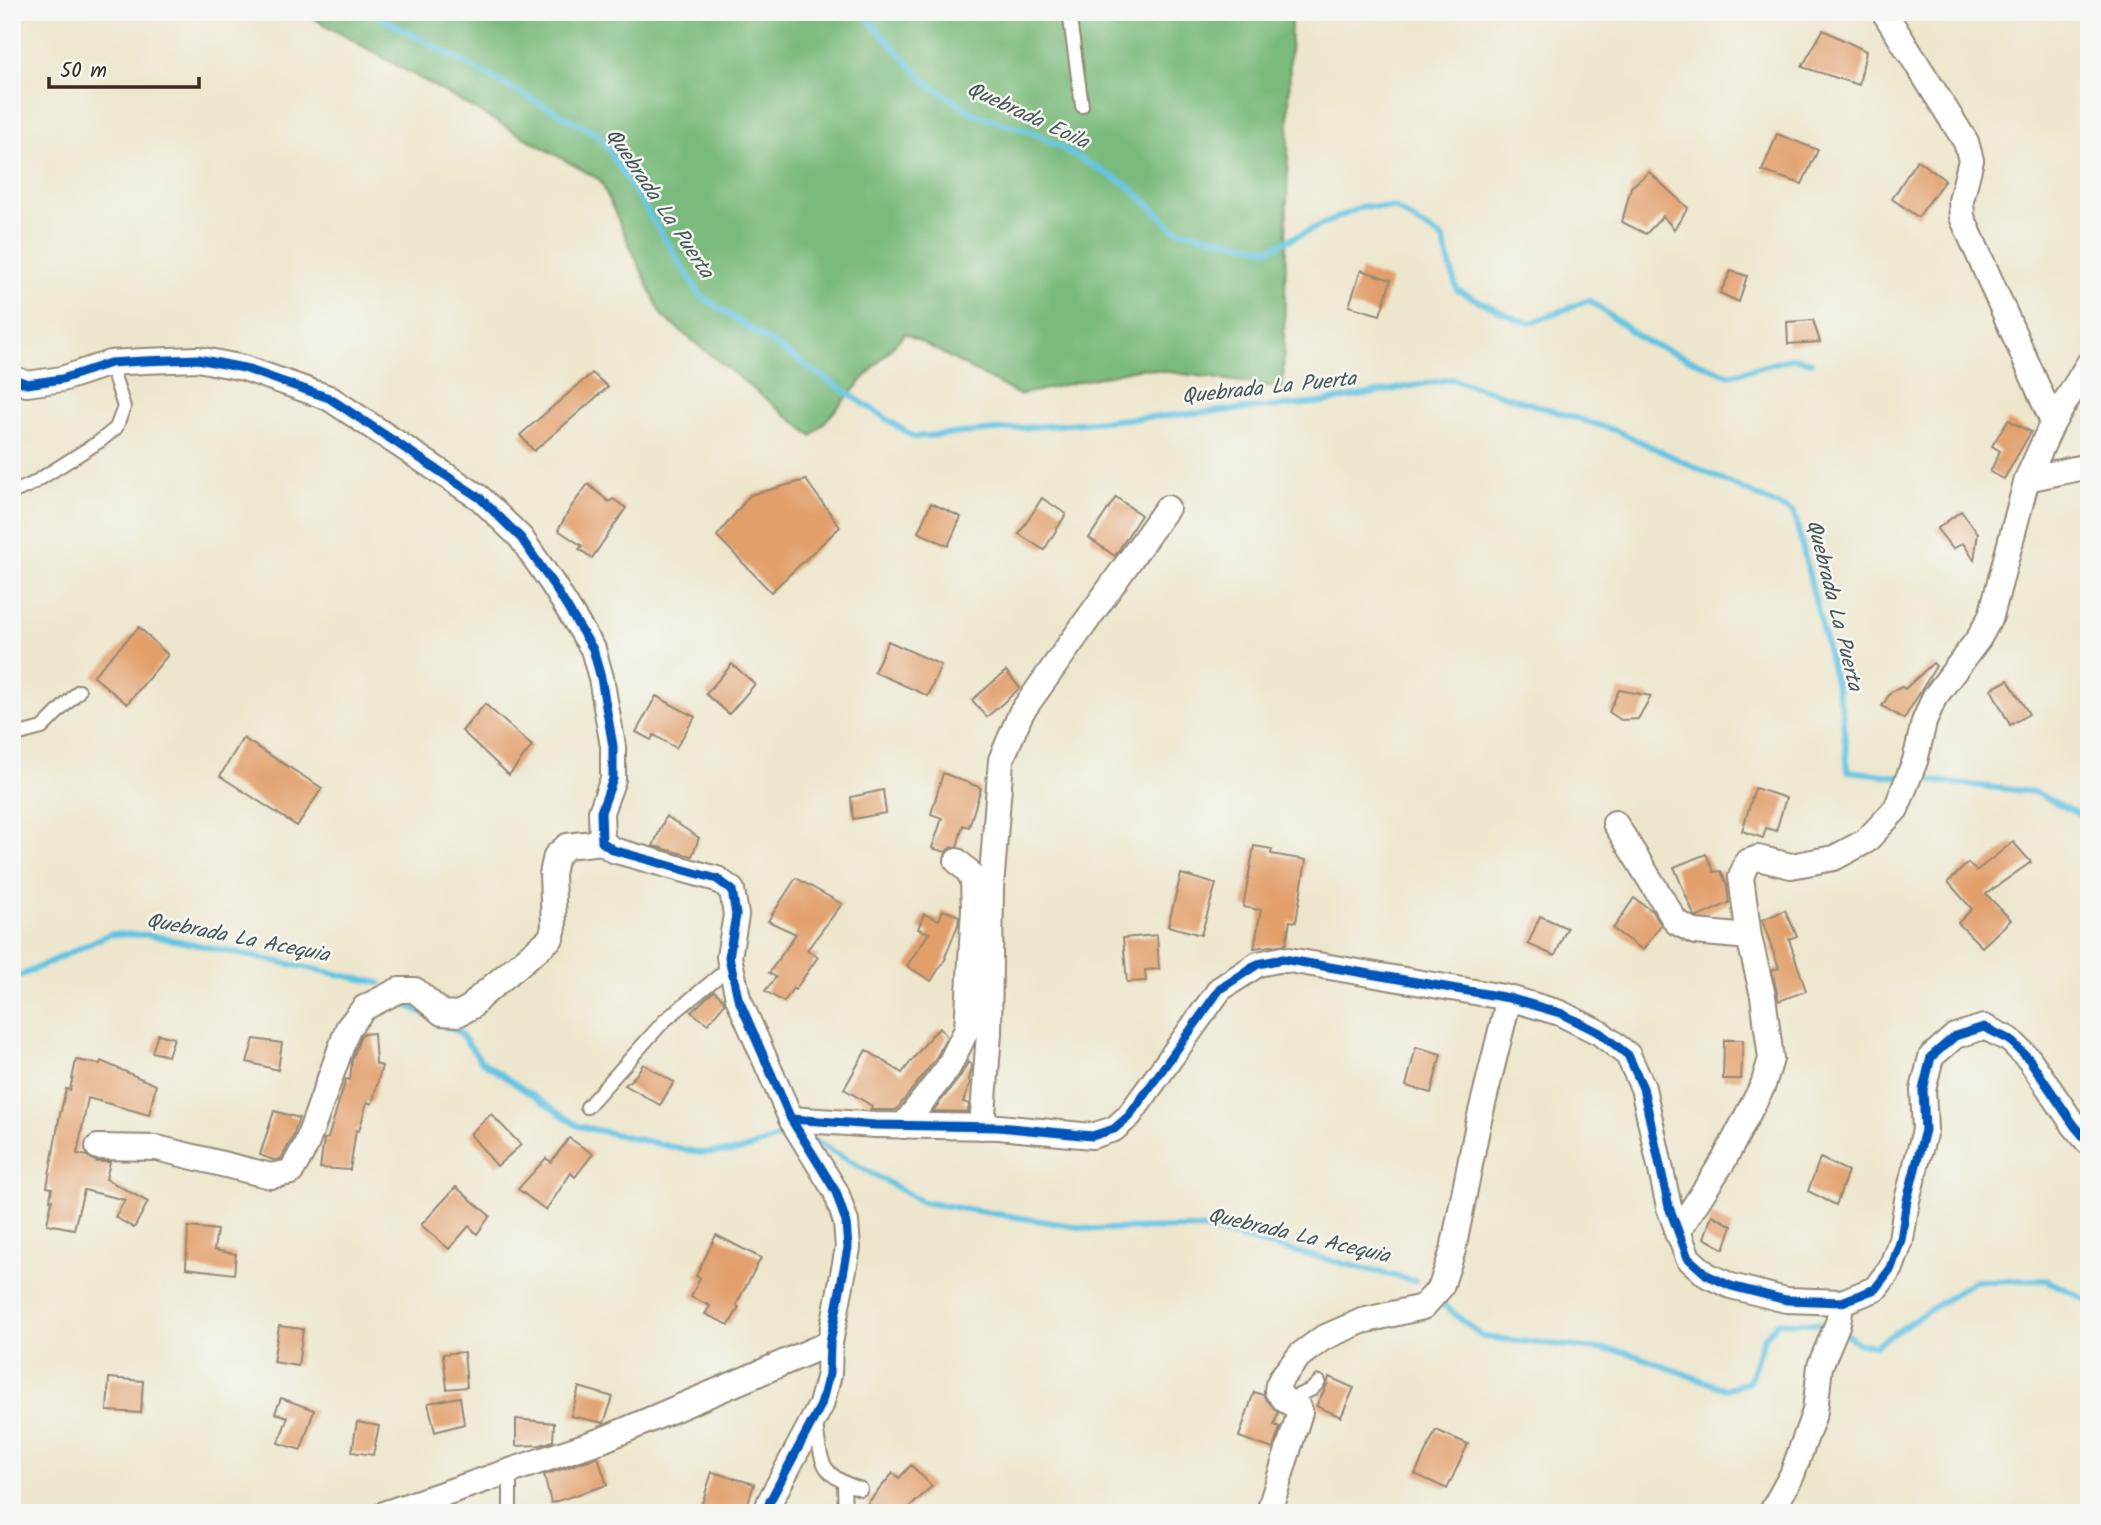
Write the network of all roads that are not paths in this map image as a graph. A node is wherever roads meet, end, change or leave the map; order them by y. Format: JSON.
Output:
{"nodes":[{"id":1,"x":1069,"y":12,"type":"edge"},
{"id":2,"x":1884,"y":12,"type":"edge"},
{"id":3,"x":1082,"y":106,"type":"dead end"},
{"id":4,"x":110,"y":363,"type":"junction"},
{"id":5,"x":2089,"y":363,"type":"edge"},
{"id":6,"x":12,"y":378,"type":"edge"},
{"id":7,"x":2053,"y":422,"type":"junction"},
{"id":8,"x":2089,"y":466,"type":"edge"},
{"id":9,"x":2027,"y":479,"type":"junction"},
{"id":10,"x":12,"y":493,"type":"edge"},
{"id":11,"x":1167,"y":508,"type":"dead end"},
{"id":12,"x":79,"y":691,"type":"dead end"},
{"id":13,"x":12,"y":736,"type":"edge"},
{"id":14,"x":1615,"y":824,"type":"dead end"},
{"id":15,"x":602,"y":842,"type":"junction"},
{"id":16,"x":957,"y":861,"type":"dead end"},
{"id":17,"x":1749,"y":937,"type":"junction"},
{"id":18,"x":731,"y":966,"type":"junction"},
{"id":19,"x":1509,"y":998,"type":"junction"},
{"id":20,"x":587,"y":1107,"type":"dead end"},
{"id":21,"x":791,"y":1118,"type":"junction"},
{"id":22,"x":903,"y":1126,"type":"junction"},
{"id":23,"x":982,"y":1127,"type":"junction"},
{"id":24,"x":2089,"y":1143,"type":"edge"},
{"id":25,"x":97,"y":1147,"type":"dead end"},
{"id":26,"x":1677,"y":1233,"type":"junction"},
{"id":27,"x":1842,"y":1302,"type":"junction"},
{"id":28,"x":830,"y":1343,"type":"junction"},
{"id":29,"x":1319,"y":1382,"type":"dead end"},
{"id":30,"x":1285,"y":1401,"type":"junction"},
{"id":31,"x":815,"y":1419,"type":"junction"},
{"id":32,"x":510,"y":1471,"type":"junction"},
{"id":33,"x":844,"y":1484,"type":"junction"},
{"id":34,"x":861,"y":1489,"type":"dead end"},
{"id":35,"x":1271,"y":1505,"type":"dead end"},
{"id":36,"x":386,"y":1513,"type":"edge"},
{"id":37,"x":510,"y":1513,"type":"edge"},
{"id":38,"x":766,"y":1513,"type":"edge"},
{"id":39,"x":845,"y":1513,"type":"edge"},
{"id":40,"x":1771,"y":1513,"type":"edge"}],
"edges":[{"from":1,"to":3,"type":"lane"},
{"from":2,"to":7,"type":"street"},
{"from":4,"to":6,"type":"street"},
{"from":4,"to":10,"type":"lane"},
{"from":4,"to":15,"type":"street"},
{"from":5,"to":7,"type":"street"},
{"from":7,"to":9,"type":"street"},
{"from":8,"to":9,"type":"street"},
{"from":9,"to":17,"type":"street"},
{"from":11,"to":23,"type":"street"},
{"from":12,"to":13,"type":"lane"},
{"from":14,"to":17,"type":"street"},
{"from":15,"to":18,"type":"street"},
{"from":15,"to":25,"type":"street"},
{"from":16,"to":22,"type":"street"},
{"from":17,"to":26,"type":"street"},
{"from":18,"to":20,"type":"lane"},
{"from":18,"to":21,"type":"street"},
{"from":19,"to":23,"type":"street"},
{"from":19,"to":26,"type":"street"},
{"from":19,"to":30,"type":"street"},
{"from":21,"to":22,"type":"street"},
{"from":21,"to":28,"type":"street"},
{"from":22,"to":23,"type":"street"},
{"from":24,"to":27,"type":"street"},
{"from":26,"to":27,"type":"street"},
{"from":27,"to":40,"type":"street"},
{"from":28,"to":31,"type":"street"},
{"from":28,"to":32,"type":"street"},
{"from":29,"to":30,"type":"lane"},
{"from":30,"to":35,"type":"street"},
{"from":31,"to":33,"type":"lane"},
{"from":31,"to":38,"type":"street"},
{"from":32,"to":36,"type":"street"},
{"from":32,"to":37,"type":"lane"},
{"from":33,"to":34,"type":"lane"},
{"from":33,"to":39,"type":"lane"}]}
